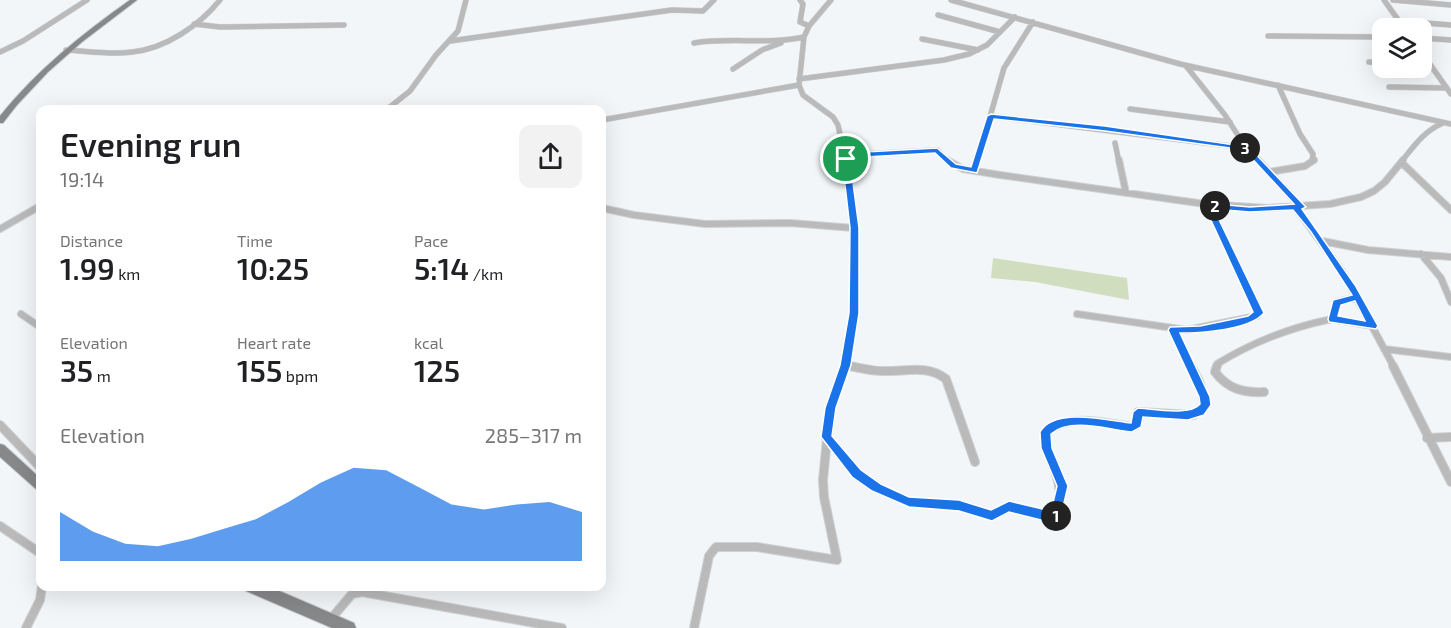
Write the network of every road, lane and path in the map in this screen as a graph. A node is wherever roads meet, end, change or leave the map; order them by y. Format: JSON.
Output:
{"nodes":[{"id":1,"x":87,"y":0,"type":"edge"},
{"id":2,"x":134,"y":0,"type":"edge"},
{"id":3,"x":220,"y":0,"type":"edge"},
{"id":4,"x":466,"y":0,"type":"edge"},
{"id":5,"x":714,"y":0,"type":"edge"},
{"id":6,"x":800,"y":0,"type":"edge"},
{"id":7,"x":831,"y":0,"type":"edge"},
{"id":8,"x":951,"y":0,"type":"edge"},
{"id":9,"x":1384,"y":0,"type":"edge"},
{"id":10,"x":1393,"y":0,"type":"edge"},
{"id":11,"x":976,"y":3,"type":"edge"},
{"id":12,"x":1451,"y":5,"type":"edge"},
{"id":13,"x":938,"y":15,"type":"dead end"},
{"id":14,"x":1015,"y":17,"type":"junction"},
{"id":15,"x":1397,"y":18,"type":"edge"},
{"id":16,"x":1033,"y":22,"type":"junction"},
{"id":17,"x":194,"y":24,"type":"junction"},
{"id":18,"x":1432,"y":24,"type":"edge"},
{"id":19,"x":344,"y":25,"type":"dead end"},
{"id":20,"x":1451,"y":25,"type":"edge"},
{"id":21,"x":809,"y":26,"type":"junction"},
{"id":22,"x":1000,"y":32,"type":"junction"},
{"id":23,"x":1268,"y":36,"type":"dead end"},
{"id":24,"x":804,"y":37,"type":"junction"},
{"id":25,"x":1372,"y":37,"type":"edge"},
{"id":26,"x":922,"y":39,"type":"dead end"},
{"id":27,"x":1432,"y":39,"type":"edge"},
{"id":28,"x":790,"y":40,"type":"junction"},
{"id":29,"x":1451,"y":40,"type":"edge"},
{"id":30,"x":450,"y":41,"type":"junction"},
{"id":31,"x":694,"y":43,"type":"dead end"},
{"id":32,"x":979,"y":50,"type":"junction"},
{"id":33,"x":66,"y":51,"type":"junction"},
{"id":34,"x":0,"y":52,"type":"edge"},
{"id":35,"x":1186,"y":66,"type":"junction"},
{"id":36,"x":1432,"y":68,"type":"edge"},
{"id":37,"x":733,"y":69,"type":"dead end"},
{"id":38,"x":799,"y":82,"type":"junction"},
{"id":39,"x":1278,"y":85,"type":"junction"},
{"id":40,"x":1389,"y":87,"type":"dead end"},
{"id":41,"x":1446,"y":88,"type":"junction"},
{"id":42,"x":1451,"y":94,"type":"edge"},
{"id":43,"x":392,"y":105,"type":"edge"},
{"id":44,"x":1130,"y":109,"type":"dead end"},
{"id":45,"x":991,"y":116,"type":"junction"},
{"id":46,"x":606,"y":119,"type":"edge"},
{"id":47,"x":0,"y":121,"type":"edge"},
{"id":48,"x":1230,"y":122,"type":"junction"},
{"id":49,"x":1447,"y":124,"type":"edge"},
{"id":50,"x":1451,"y":130,"type":"edge"},
{"id":51,"x":1114,"y":143,"type":"dead end"},
{"id":52,"x":1246,"y":148,"type":"junction"},
{"id":53,"x":846,"y":159,"type":"junction"},
{"id":54,"x":1401,"y":163,"type":"junction"},
{"id":55,"x":974,"y":171,"type":"junction"},
{"id":56,"x":1269,"y":172,"type":"junction"},
{"id":57,"x":1126,"y":193,"type":"junction"},
{"id":58,"x":1208,"y":205,"type":"junction"},
{"id":59,"x":1298,"y":207,"type":"junction"},
{"id":60,"x":36,"y":208,"type":"edge"},
{"id":61,"x":606,"y":209,"type":"edge"},
{"id":62,"x":1451,"y":210,"type":"edge"},
{"id":63,"x":0,"y":228,"type":"edge"},
{"id":64,"x":854,"y":228,"type":"junction"},
{"id":65,"x":1322,"y":241,"type":"junction"},
{"id":66,"x":1421,"y":254,"type":"junction"},
{"id":67,"x":1451,"y":257,"type":"edge"},
{"id":68,"x":1358,"y":297,"type":"junction"},
{"id":69,"x":1451,"y":302,"type":"edge"},
{"id":70,"x":21,"y":314,"type":"dead end"},
{"id":71,"x":1077,"y":314,"type":"dead end"},
{"id":72,"x":1332,"y":319,"type":"junction"},
{"id":73,"x":36,"y":324,"type":"edge"},
{"id":74,"x":1373,"y":326,"type":"junction"},
{"id":75,"x":1173,"y":330,"type":"junction"},
{"id":76,"x":1384,"y":349,"type":"junction"},
{"id":77,"x":1451,"y":357,"type":"edge"},
{"id":78,"x":846,"y":365,"type":"junction"},
{"id":79,"x":1264,"y":392,"type":"dead end"},
{"id":80,"x":0,"y":425,"type":"edge"},
{"id":81,"x":826,"y":437,"type":"junction"},
{"id":82,"x":1451,"y":437,"type":"edge"},
{"id":83,"x":1427,"y":438,"type":"junction"},
{"id":84,"x":0,"y":449,"type":"edge"},
{"id":85,"x":975,"y":462,"type":"dead end"},
{"id":86,"x":36,"y":463,"type":"edge"},
{"id":87,"x":1451,"y":480,"type":"edge"},
{"id":88,"x":36,"y":481,"type":"edge"},
{"id":89,"x":0,"y":526,"type":"edge"},
{"id":90,"x":36,"y":550,"type":"edge"},
{"id":91,"x":41,"y":591,"type":"edge"},
{"id":92,"x":263,"y":591,"type":"edge"},
{"id":93,"x":330,"y":620,"type":"junction"},
{"id":94,"x":26,"y":628,"type":"edge"},
{"id":95,"x":349,"y":628,"type":"edge"},
{"id":96,"x":562,"y":628,"type":"edge"},
{"id":97,"x":694,"y":628,"type":"edge"}],
"edges":[{"from":1,"to":34,"type":"street"},
{"from":2,"to":33,"type":"main road"},
{"from":3,"to":17,"type":"street"},
{"from":4,"to":30,"type":"street"},
{"from":5,"to":30,"type":"street"},
{"from":6,"to":21,"type":"street"},
{"from":7,"to":21,"type":"street"},
{"from":8,"to":11,"type":"street"},
{"from":9,"to":15,"type":"street"},
{"from":10,"to":12,"type":"street"},
{"from":11,"to":14,"type":"street"},
{"from":13,"to":22,"type":"street"},
{"from":14,"to":16,"type":"street"},
{"from":14,"to":22,"type":"street"},
{"from":16,"to":35,"type":"street"},
{"from":16,"to":45,"type":"street"},
{"from":17,"to":19,"type":"street"},
{"from":17,"to":33,"type":"street"},
{"from":18,"to":20,"type":"street"},
{"from":21,"to":24,"type":"street"},
{"from":22,"to":32,"type":"street"},
{"from":23,"to":25,"type":"street"},
{"from":24,"to":28,"type":"street"},
{"from":24,"to":38,"type":"street"},
{"from":26,"to":32,"type":"street"},
{"from":27,"to":29,"type":"street"},
{"from":28,"to":31,"type":"street"},
{"from":28,"to":37,"type":"street"},
{"from":30,"to":43,"type":"street"},
{"from":32,"to":38,"type":"street"},
{"from":33,"to":47,"type":"main road"},
{"from":35,"to":39,"type":"street"},
{"from":35,"to":48,"type":"street"},
{"from":36,"to":41,"type":"street"},
{"from":38,"to":46,"type":"street"},
{"from":38,"to":53,"type":"street"},
{"from":39,"to":49,"type":"street"},
{"from":39,"to":56,"type":"street"},
{"from":40,"to":41,"type":"street"},
{"from":41,"to":42,"type":"street"},
{"from":44,"to":48,"type":"street"},
{"from":45,"to":52,"type":"street"},
{"from":45,"to":55,"type":"street"},
{"from":48,"to":52,"type":"street"},
{"from":49,"to":50,"type":"street"},
{"from":49,"to":54,"type":"street"},
{"from":51,"to":57,"type":"street"},
{"from":52,"to":56,"type":"street"},
{"from":53,"to":55,"type":"street"},
{"from":53,"to":64,"type":"street"},
{"from":54,"to":59,"type":"street"},
{"from":54,"to":62,"type":"street"},
{"from":55,"to":57,"type":"street"},
{"from":56,"to":59,"type":"street"},
{"from":57,"to":58,"type":"street"},
{"from":58,"to":59,"type":"street"},
{"from":58,"to":75,"type":"street"},
{"from":59,"to":65,"type":"street"},
{"from":60,"to":63,"type":"street"},
{"from":61,"to":64,"type":"street"},
{"from":64,"to":78,"type":"street"},
{"from":65,"to":66,"type":"street"},
{"from":65,"to":68,"type":"street"},
{"from":66,"to":67,"type":"street"},
{"from":66,"to":69,"type":"street"},
{"from":68,"to":72,"type":"street"},
{"from":68,"to":74,"type":"street"},
{"from":70,"to":73,"type":"street"},
{"from":71,"to":75,"type":"street"},
{"from":72,"to":74,"type":"street"},
{"from":72,"to":79,"type":"street"},
{"from":74,"to":76,"type":"street"},
{"from":75,"to":81,"type":"street"},
{"from":76,"to":77,"type":"street"},
{"from":76,"to":83,"type":"street"},
{"from":78,"to":81,"type":"street"},
{"from":78,"to":85,"type":"street"},
{"from":80,"to":86,"type":"street"},
{"from":81,"to":97,"type":"street"},
{"from":82,"to":83,"type":"street"},
{"from":83,"to":87,"type":"street"},
{"from":84,"to":88,"type":"main road"},
{"from":89,"to":90,"type":"street"},
{"from":91,"to":94,"type":"street"},
{"from":92,"to":93,"type":"main road"},
{"from":93,"to":95,"type":"main road"},
{"from":93,"to":96,"type":"street"}]}
